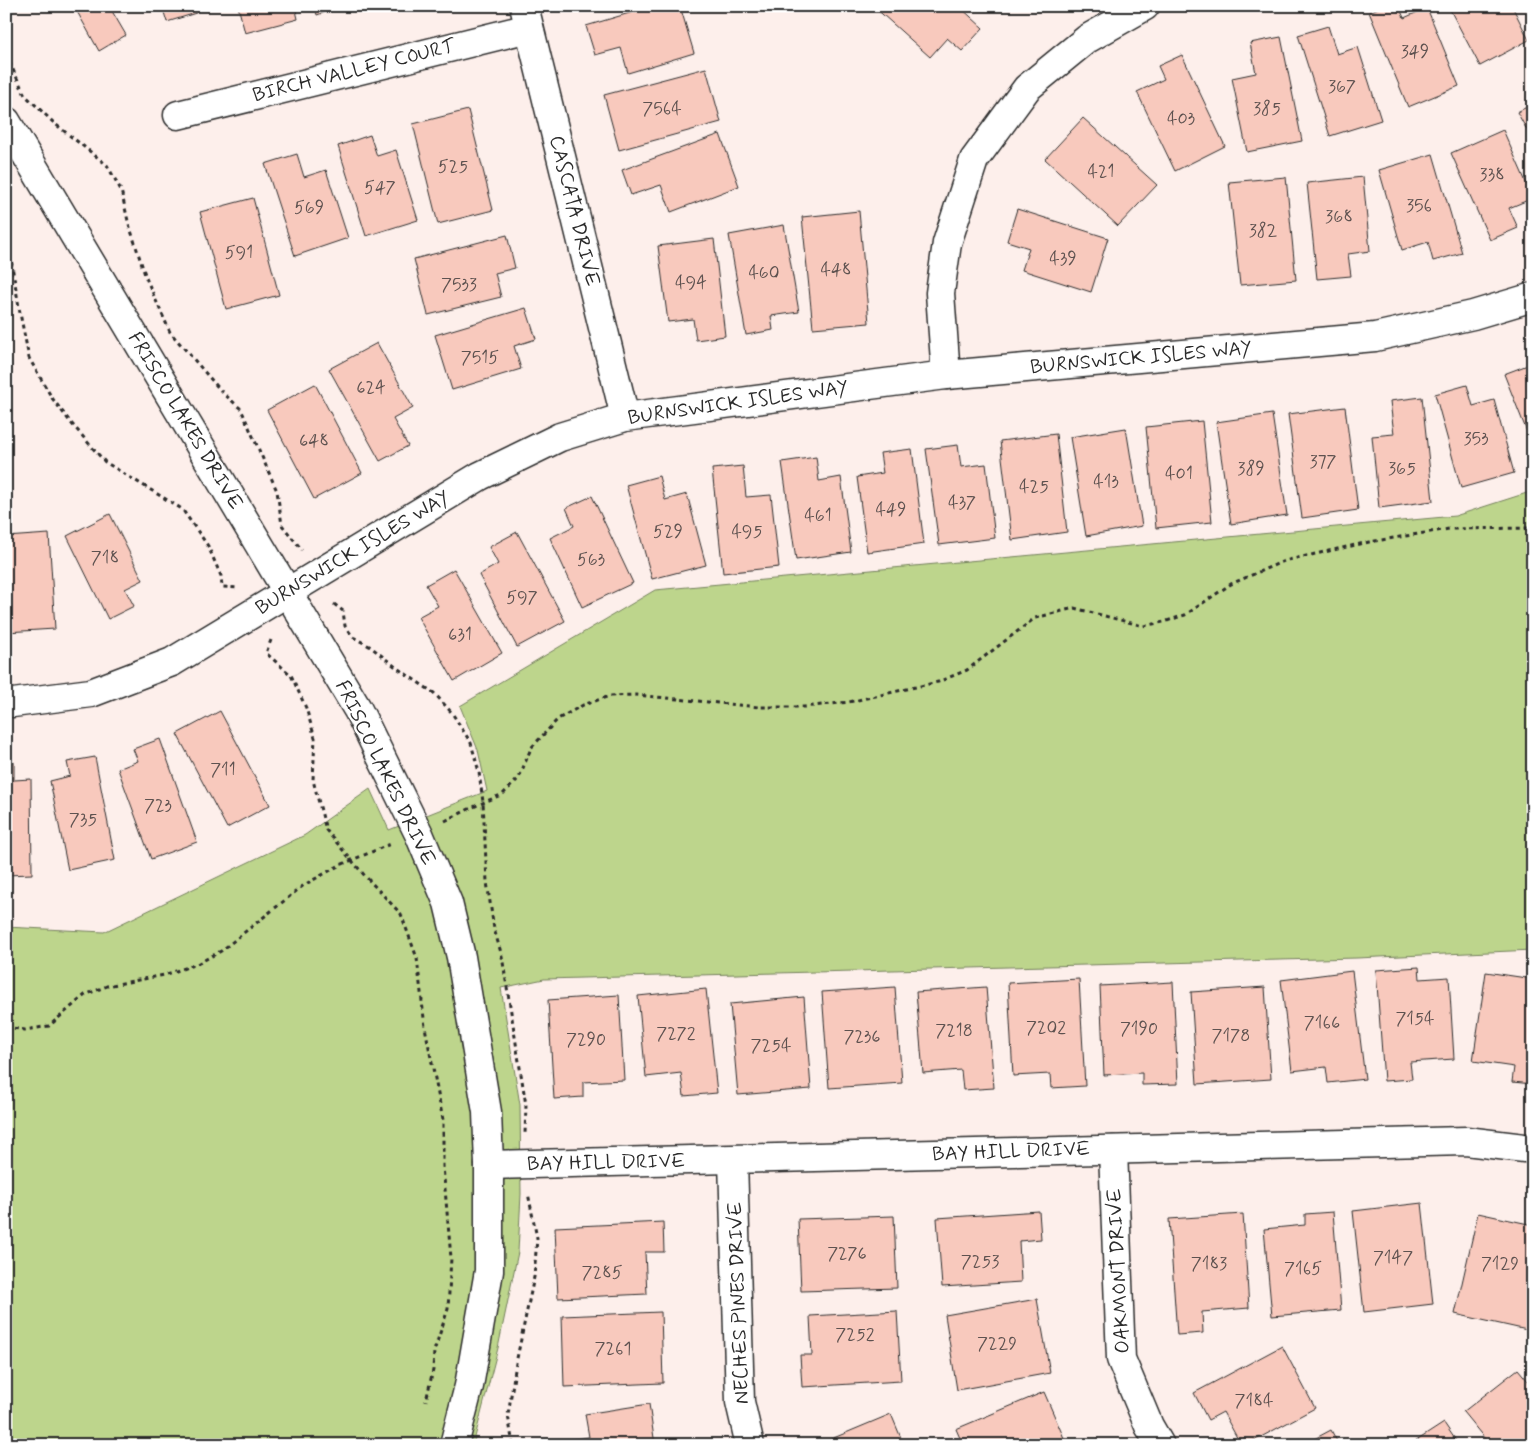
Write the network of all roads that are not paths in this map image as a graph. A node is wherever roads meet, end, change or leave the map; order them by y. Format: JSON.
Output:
{"nodes":[{"id":1,"x":1145,"y":6,"type":"edge"},
{"id":2,"x":526,"y":17,"type":"edge"},
{"id":3,"x":178,"y":115,"type":"dead end"},
{"id":4,"x":6,"y":121,"type":"edge"},
{"id":5,"x":1533,"y":297,"type":"edge"},
{"id":6,"x":946,"y":375,"type":"junction"},
{"id":7,"x":625,"y":417,"type":"junction"},
{"id":8,"x":288,"y":591,"type":"junction"},
{"id":9,"x":6,"y":702,"type":"edge"},
{"id":10,"x":1533,"y":1149,"type":"edge"},
{"id":11,"x":1113,"y":1150,"type":"junction"},
{"id":12,"x":733,"y":1160,"type":"junction"},
{"id":13,"x":489,"y":1165,"type":"junction"},
{"id":14,"x":454,"y":1445,"type":"edge"},
{"id":15,"x":750,"y":1445,"type":"edge"},
{"id":16,"x":1160,"y":1445,"type":"edge"}],
"edges":[{"from":1,"to":6,"type":"street"},
{"from":2,"to":3,"type":"street","name":"BIRCH VALLEY COURT"},
{"from":2,"to":7,"type":"street","name":"CASCATA DRIVE"},
{"from":4,"to":8,"type":"street","name":"FRISCO LAKES DRIVE"},
{"from":5,"to":6,"type":"street","name":"BURNSWICK ISLES WAY"},
{"from":6,"to":7,"type":"street","name":"BURNSWICK ISLES WAY"},
{"from":7,"to":8,"type":"street","name":"BURNSWICK ISLES WAY"},
{"from":8,"to":9,"type":"street","name":"BURNSWICK ISLES WAY"},
{"from":8,"to":13,"type":"street","name":"FRISCO LAKES DRIVE"},
{"from":10,"to":11,"type":"street","name":"BAY HILL DRIVE"},
{"from":11,"to":12,"type":"street","name":"BAY HILL DRIVE"},
{"from":11,"to":16,"type":"street","name":"OAKMONT DRIVE"},
{"from":12,"to":13,"type":"street","name":"BAY HILL DRIVE"},
{"from":12,"to":15,"type":"street","name":"NECHES PINES DRIVE"},
{"from":13,"to":14,"type":"street","name":"FRISCO LAKES DRIVE"}]}
